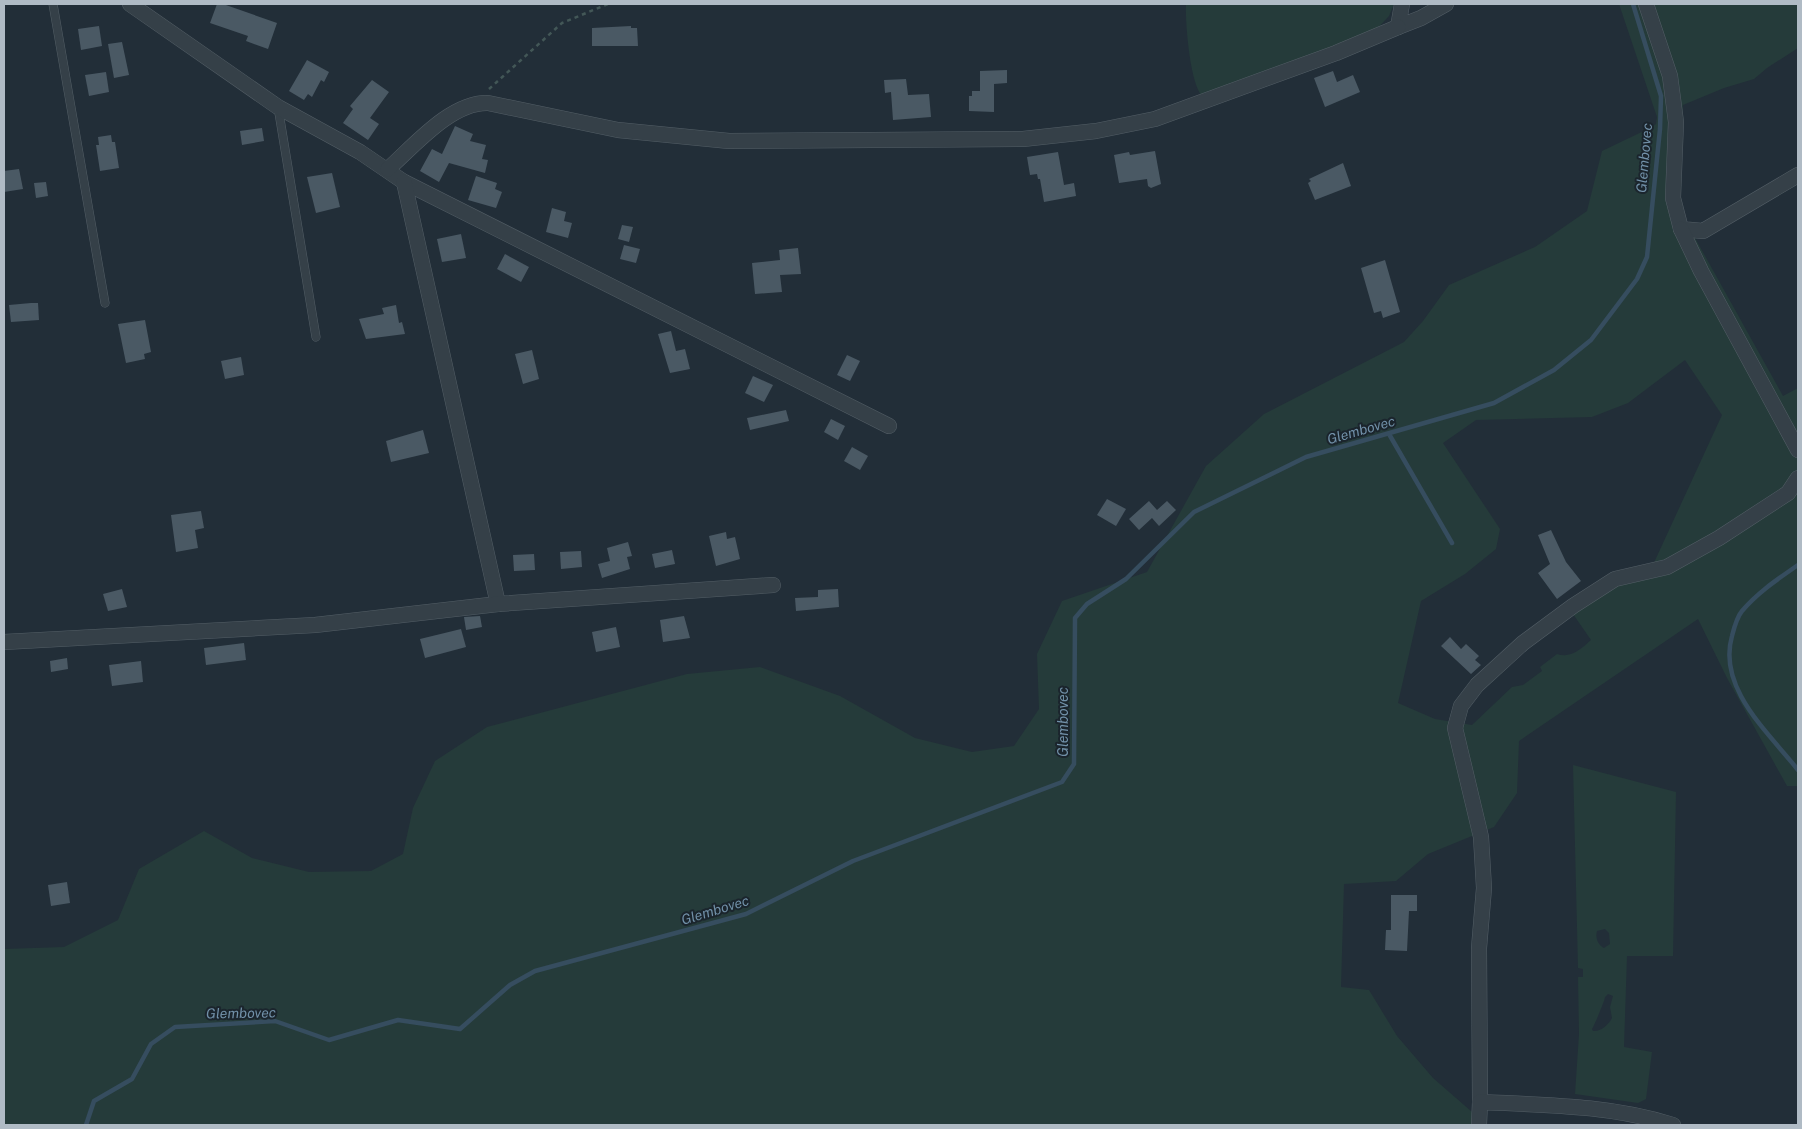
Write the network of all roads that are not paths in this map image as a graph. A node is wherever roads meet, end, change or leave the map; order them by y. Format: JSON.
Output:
{"nodes":[{"id":1,"x":53,"y":4,"type":"edge"},
{"id":2,"x":130,"y":4,"type":"edge"},
{"id":3,"x":1402,"y":4,"type":"edge"},
{"id":4,"x":1446,"y":4,"type":"edge"},
{"id":5,"x":1646,"y":4,"type":"edge"},
{"id":6,"x":1398,"y":27,"type":"junction"},
{"id":7,"x":278,"y":107,"type":"junction"},
{"id":8,"x":388,"y":169,"type":"junction"},
{"id":9,"x":1798,"y":175,"type":"edge"},
{"id":10,"x":404,"y":182,"type":"junction"},
{"id":11,"x":1681,"y":229,"type":"junction"},
{"id":12,"x":105,"y":303,"type":"dead end"},
{"id":13,"x":316,"y":336,"type":"dead end"},
{"id":14,"x":888,"y":426,"type":"dead end"},
{"id":15,"x":1798,"y":450,"type":"edge"},
{"id":16,"x":1798,"y":478,"type":"edge"},
{"id":17,"x":773,"y":585,"type":"dead end"},
{"id":18,"x":498,"y":604,"type":"junction"},
{"id":19,"x":4,"y":642,"type":"edge"},
{"id":20,"x":1480,"y":1102,"type":"junction"},
{"id":21,"x":1479,"y":1125,"type":"edge"},
{"id":22,"x":1673,"y":1125,"type":"edge"}],
"edges":[{"from":1,"to":12,"type":"lane"},
{"from":2,"to":7,"type":"street"},
{"from":3,"to":6,"type":"street"},
{"from":4,"to":6,"type":"street"},
{"from":5,"to":11,"type":"street"},
{"from":6,"to":8,"type":"street"},
{"from":7,"to":8,"type":"street"},
{"from":7,"to":13,"type":"lane"},
{"from":8,"to":10,"type":"street"},
{"from":9,"to":11,"type":"street"},
{"from":10,"to":14,"type":"street"},
{"from":10,"to":18,"type":"street"},
{"from":11,"to":15,"type":"street"},
{"from":16,"to":20,"type":"street"},
{"from":17,"to":18,"type":"street"},
{"from":18,"to":19,"type":"street"},
{"from":20,"to":21,"type":"street"},
{"from":20,"to":22,"type":"street"}]}
